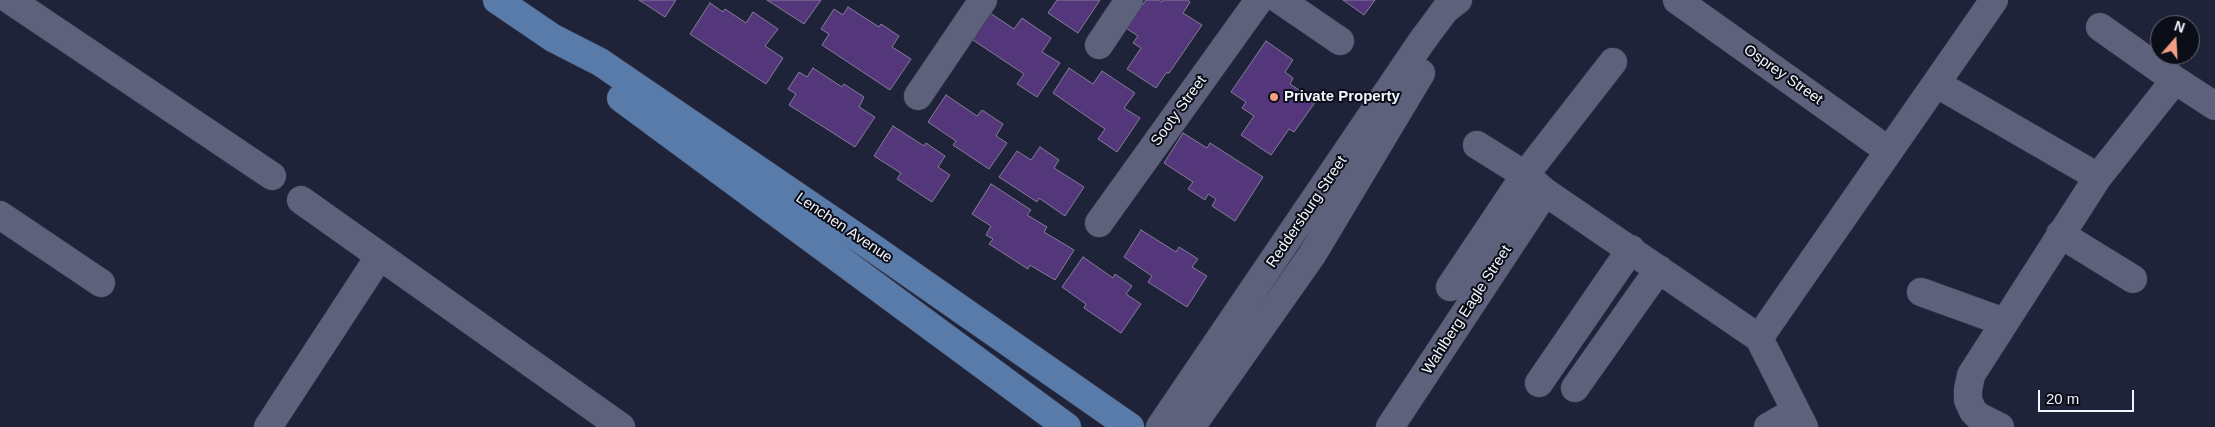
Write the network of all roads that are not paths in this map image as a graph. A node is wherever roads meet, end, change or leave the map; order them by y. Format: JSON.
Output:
{"nodes":[{"id":1,"x":10,"y":0,"type":"edge"},
{"id":2,"x":497,"y":0,"type":"edge"},
{"id":3,"x":984,"y":0,"type":"edge"},
{"id":4,"x":1129,"y":0,"type":"edge"},
{"id":5,"x":1259,"y":0,"type":"edge"},
{"id":6,"x":1280,"y":0,"type":"edge"},
{"id":7,"x":1458,"y":0,"type":"edge"},
{"id":8,"x":1462,"y":0,"type":"edge"},
{"id":9,"x":1677,"y":0,"type":"edge"},
{"id":10,"x":1994,"y":0,"type":"edge"},
{"id":11,"x":2100,"y":27,"type":"dead end"},
{"id":12,"x":553,"y":38,"type":"junction"},
{"id":13,"x":1340,"y":41,"type":"dead end"},
{"id":14,"x":1099,"y":45,"type":"dead end"},
{"id":15,"x":1614,"y":62,"type":"dead end"},
{"id":16,"x":2175,"y":80,"type":"junction"},
{"id":17,"x":1938,"y":84,"type":"junction"},
{"id":18,"x":918,"y":96,"type":"dead end"},
{"id":19,"x":2215,"y":106,"type":"edge"},
{"id":20,"x":1477,"y":145,"type":"dead end"},
{"id":21,"x":1889,"y":151,"type":"junction"},
{"id":22,"x":272,"y":176,"type":"dead end"},
{"id":23,"x":2098,"y":176,"type":"junction"},
{"id":24,"x":1535,"y":184,"type":"junction"},
{"id":25,"x":301,"y":200,"type":"dead end"},
{"id":26,"x":0,"y":215,"type":"edge"},
{"id":27,"x":1099,"y":222,"type":"dead end"},
{"id":28,"x":2060,"y":234,"type":"junction"},
{"id":29,"x":1631,"y":249,"type":"junction"},
{"id":30,"x":379,"y":257,"type":"junction"},
{"id":31,"x":1659,"y":269,"type":"junction"},
{"id":32,"x":2132,"y":279,"type":"dead end"},
{"id":33,"x":101,"y":283,"type":"dead end"},
{"id":34,"x":1450,"y":286,"type":"dead end"},
{"id":35,"x":1921,"y":292,"type":"dead end"},
{"id":36,"x":2004,"y":322,"type":"junction"},
{"id":37,"x":1759,"y":338,"type":"junction"},
{"id":38,"x":1539,"y":383,"type":"dead end"},
{"id":39,"x":1575,"y":388,"type":"dead end"},
{"id":40,"x":1799,"y":422,"type":"edge"},
{"id":41,"x":275,"y":425,"type":"edge"},
{"id":42,"x":621,"y":427,"type":"edge"},
{"id":43,"x":1067,"y":427,"type":"edge"},
{"id":44,"x":1130,"y":427,"type":"edge"},
{"id":45,"x":1160,"y":427,"type":"edge"},
{"id":46,"x":1191,"y":427,"type":"edge"},
{"id":47,"x":1390,"y":427,"type":"edge"},
{"id":48,"x":1768,"y":427,"type":"edge"},
{"id":49,"x":2000,"y":427,"type":"edge"}],
"edges":[{"from":1,"to":22,"type":"street"},
{"from":2,"to":12,"type":"main road","name":"Lenchen Avenue"},
{"from":3,"to":18,"type":"street"},
{"from":4,"to":14,"type":"street"},
{"from":5,"to":27,"type":"street","name":"Sooty Street"},
{"from":6,"to":13,"type":"street"},
{"from":7,"to":45,"type":"street","name":"Reddersburg Street"},
{"from":8,"to":46,"type":"street","name":"Reddersburg Street"},
{"from":9,"to":21,"type":"street","name":"Osprey Street"},
{"from":10,"to":17,"type":"street"},
{"from":11,"to":16,"type":"street"},
{"from":12,"to":43,"type":"main road","name":"Lenchen Avenue"},
{"from":12,"to":44,"type":"main road","name":"Lenchen Avenue"},
{"from":15,"to":24,"type":"street","name":"Wahlberg Eagle Street"},
{"from":16,"to":19,"type":"street"},
{"from":16,"to":23,"type":"street"},
{"from":17,"to":21,"type":"street"},
{"from":17,"to":23,"type":"street"},
{"from":20,"to":24,"type":"street"},
{"from":21,"to":37,"type":"street"},
{"from":23,"to":28,"type":"street"},
{"from":24,"to":29,"type":"street"},
{"from":24,"to":34,"type":"street","name":"Wahlberg Eagle Street"},
{"from":24,"to":47,"type":"street","name":"Wahlberg Eagle Street"},
{"from":25,"to":30,"type":"street"},
{"from":26,"to":33,"type":"street"},
{"from":28,"to":32,"type":"street"},
{"from":28,"to":36,"type":"street"},
{"from":29,"to":31,"type":"street"},
{"from":29,"to":38,"type":"street"},
{"from":30,"to":41,"type":"street"},
{"from":30,"to":42,"type":"street"},
{"from":31,"to":37,"type":"street"},
{"from":31,"to":39,"type":"street"},
{"from":35,"to":36,"type":"street"},
{"from":36,"to":49,"type":"street"},
{"from":37,"to":40,"type":"street"},
{"from":40,"to":48,"type":"street"}]}
